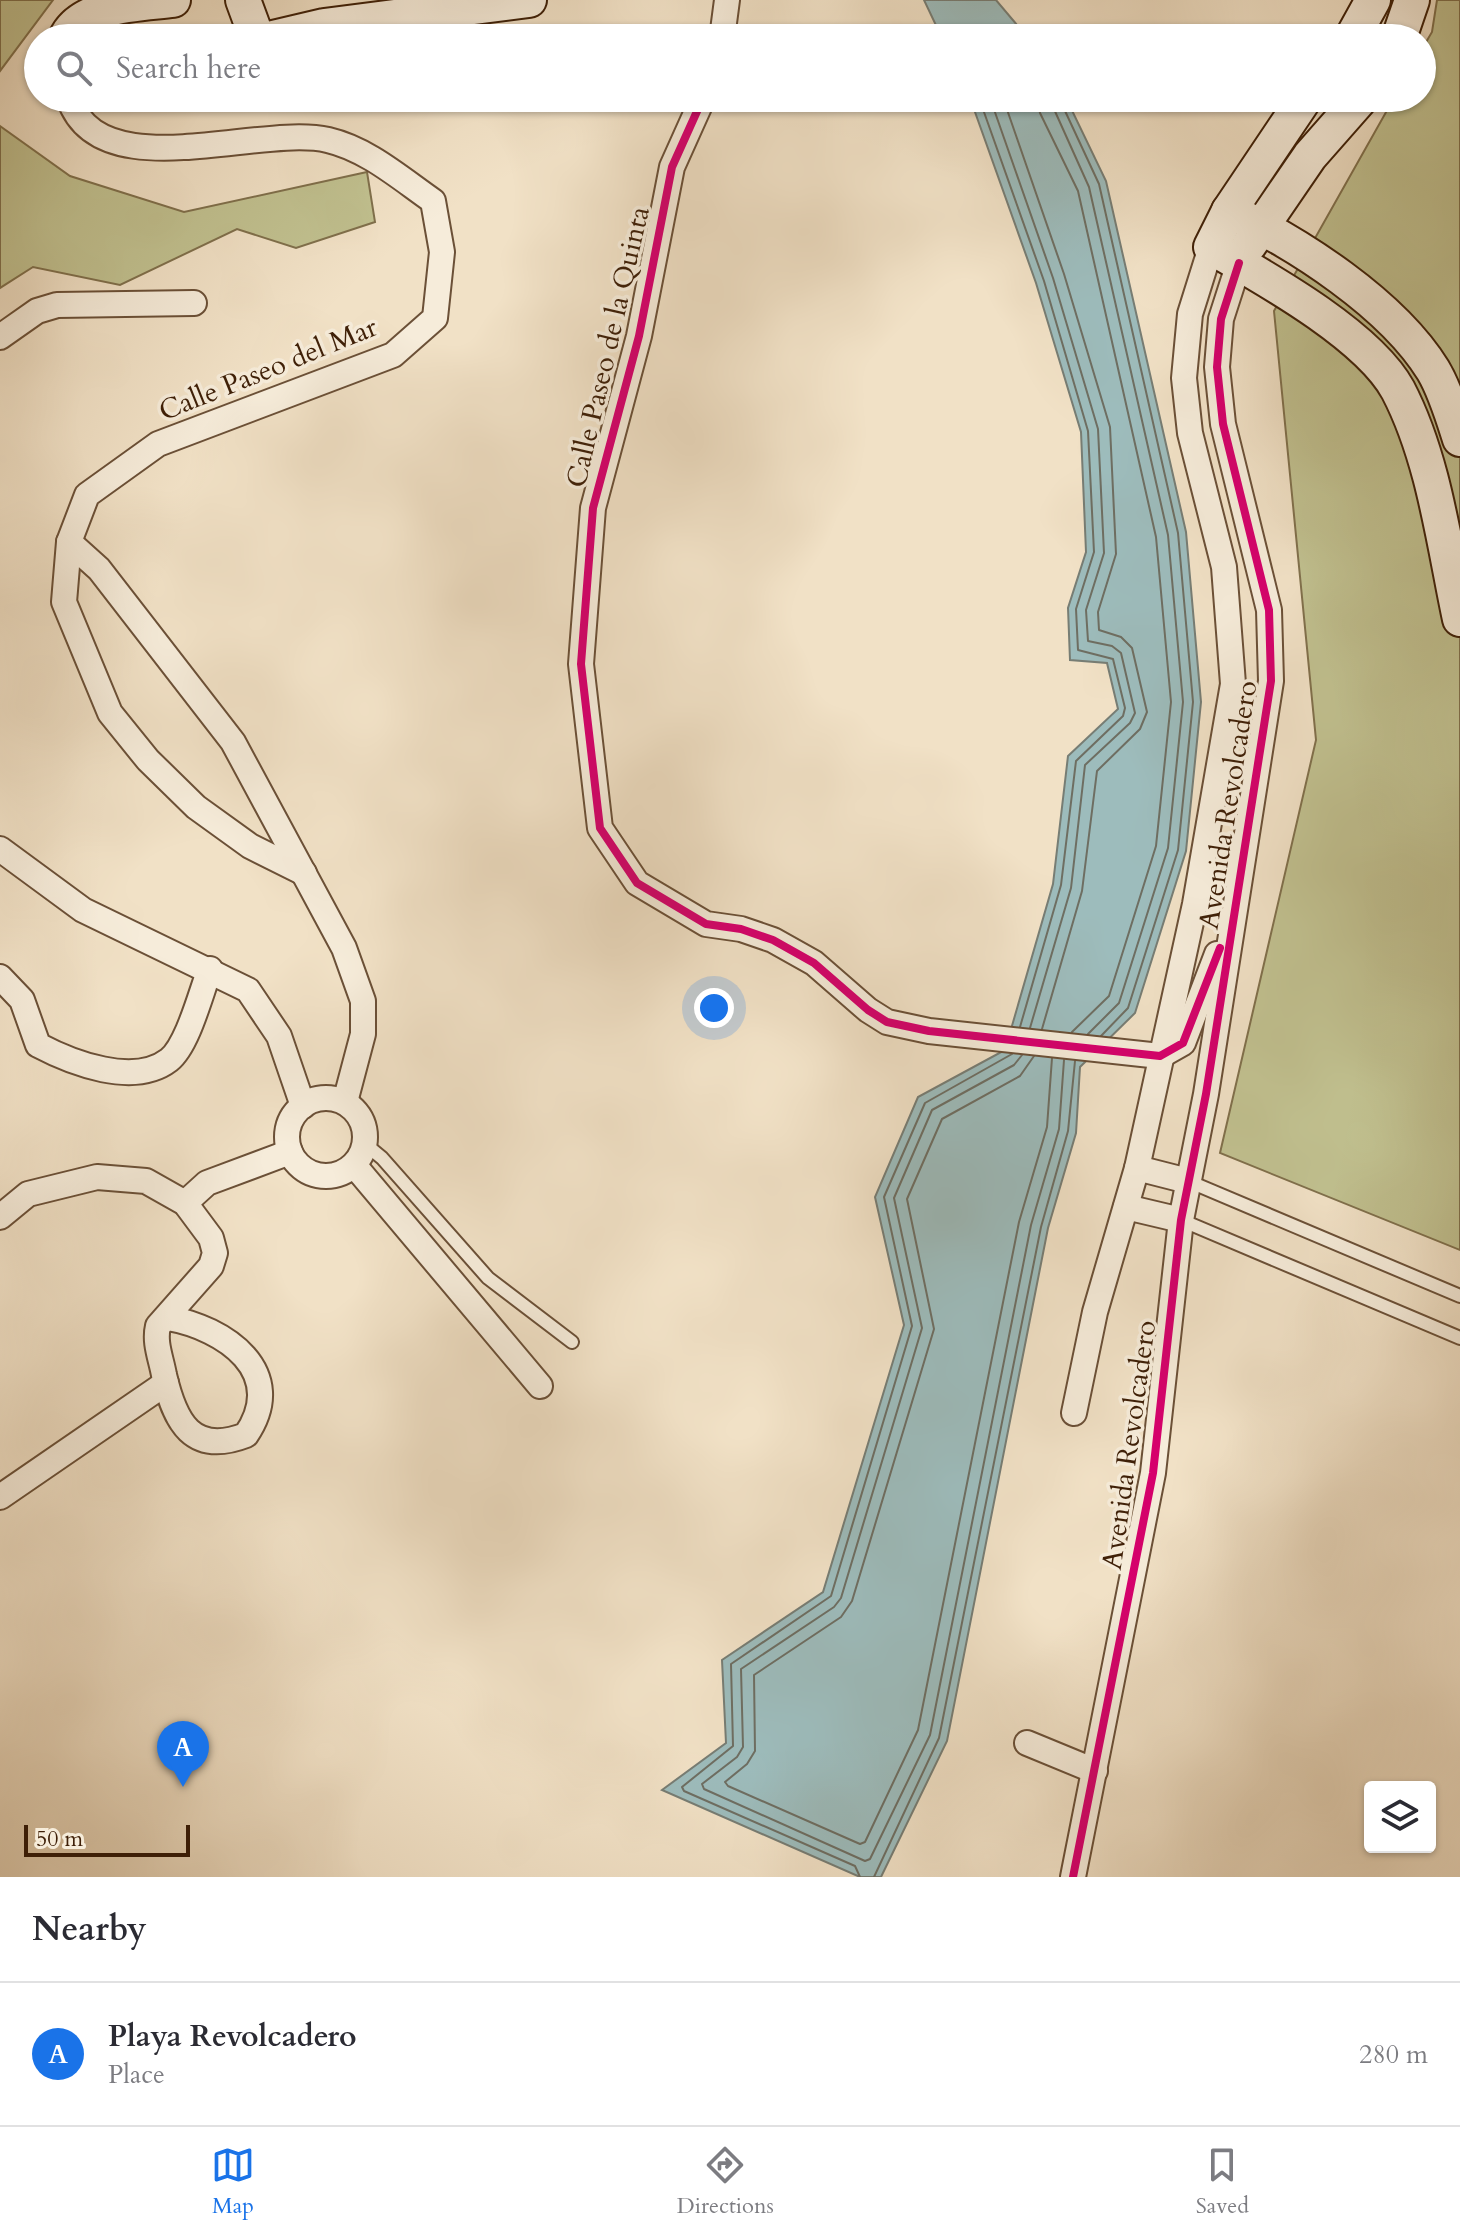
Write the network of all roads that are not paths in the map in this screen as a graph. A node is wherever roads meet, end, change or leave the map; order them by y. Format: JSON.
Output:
{"nodes":[{"id":1,"x":173,"y":0,"type":"edge"},
{"id":2,"x":243,"y":0,"type":"edge"},
{"id":3,"x":529,"y":0,"type":"edge"},
{"id":4,"x":727,"y":0,"type":"edge"},
{"id":5,"x":1373,"y":0,"type":"edge"},
{"id":6,"x":1412,"y":0,"type":"edge"},
{"id":7,"x":357,"y":12,"type":"edge"},
{"id":8,"x":79,"y":24,"type":"edge"},
{"id":9,"x":252,"y":24,"type":"edge"},
{"id":10,"x":329,"y":24,"type":"edge"},
{"id":11,"x":724,"y":24,"type":"edge"},
{"id":12,"x":1360,"y":24,"type":"edge"},
{"id":13,"x":1404,"y":24,"type":"edge"},
{"id":14,"x":74,"y":112,"type":"edge"},
{"id":15,"x":697,"y":112,"type":"edge"},
{"id":16,"x":1298,"y":112,"type":"edge"},
{"id":17,"x":1349,"y":112,"type":"edge"},
{"id":18,"x":1244,"y":218,"type":"junction"},
{"id":19,"x":1225,"y":255,"type":"junction"},
{"id":20,"x":194,"y":303,"type":"dead end"},
{"id":21,"x":0,"y":337,"type":"edge"},
{"id":22,"x":1223,"y":424,"type":"junction"},
{"id":23,"x":1190,"y":433,"type":"junction"},
{"id":24,"x":1460,"y":439,"type":"edge"},
{"id":25,"x":69,"y":542,"type":"junction"},
{"id":26,"x":1460,"y":619,"type":"edge"},
{"id":27,"x":0,"y":849,"type":"edge"},
{"id":28,"x":304,"y":873,"type":"junction"},
{"id":29,"x":1236,"y":907,"type":"junction"},
{"id":30,"x":210,"y":969,"type":"junction"},
{"id":31,"x":0,"y":977,"type":"edge"},
{"id":32,"x":1160,"y":1056,"type":"junction"},
{"id":33,"x":345,"y":1102,"type":"junction"},
{"id":34,"x":303,"y":1106,"type":"junction"},
{"id":35,"x":290,"y":1152,"type":"junction"},
{"id":36,"x":360,"y":1154,"type":"junction"},
{"id":37,"x":1137,"y":1168,"type":"junction"},
{"id":38,"x":1188,"y":1181,"type":"junction"},
{"id":39,"x":185,"y":1203,"type":"junction"},
{"id":40,"x":1126,"y":1207,"type":"junction"},
{"id":41,"x":0,"y":1217,"type":"edge"},
{"id":42,"x":1181,"y":1220,"type":"junction"},
{"id":43,"x":1460,"y":1296,"type":"edge"},
{"id":44,"x":168,"y":1318,"type":"junction"},
{"id":45,"x":1460,"y":1338,"type":"edge"},
{"id":46,"x":572,"y":1342,"type":"dead end"},
{"id":47,"x":166,"y":1383,"type":"junction"},
{"id":48,"x":540,"y":1386,"type":"dead end"},
{"id":49,"x":1074,"y":1413,"type":"dead end"},
{"id":50,"x":0,"y":1497,"type":"edge"},
{"id":51,"x":1027,"y":1743,"type":"dead end"},
{"id":52,"x":1095,"y":1771,"type":"junction"},
{"id":53,"x":1073,"y":1877,"type":"edge"}],
"edges":[{"from":1,"to":8,"type":"main road"},
{"from":2,"to":9,"type":"main road"},
{"from":3,"to":7,"type":"main road"},
{"from":4,"to":11,"type":"street"},
{"from":5,"to":12,"type":"main road"},
{"from":6,"to":13,"type":"main road"},
{"from":7,"to":10,"type":"main road"},
{"from":14,"to":25,"type":"street","name":"Calle Paseo del Mar"},
{"from":15,"to":32,"type":"street","name":"Calle Paseo de la Quinta"},
{"from":16,"to":18,"type":"main road","name":"Avenida Revolcadero"},
{"from":17,"to":18,"type":"main road","name":"Avenida Revolcadero"},
{"from":18,"to":19,"type":"main road","name":"Avenida Revolcadero"},
{"from":18,"to":24,"type":"main road"},
{"from":19,"to":22,"type":"street","name":"Avenida Revolcadero"},
{"from":19,"to":23,"type":"street","name":"Avenida Revolcadero"},
{"from":19,"to":26,"type":"main road"},
{"from":20,"to":21,"type":"street"},
{"from":22,"to":23,"type":"street"},
{"from":22,"to":29,"type":"street","name":"Avenida Revolcadero"},
{"from":23,"to":32,"type":"street","name":"Avenida Revolcadero"},
{"from":25,"to":28,"type":"street"},
{"from":25,"to":28,"type":"street","name":"Calle Paseo del Mar"},
{"from":27,"to":30,"type":"street"},
{"from":28,"to":33,"type":"street"},
{"from":29,"to":32,"type":"street"},
{"from":29,"to":38,"type":"street","name":"Avenida Revolcadero"},
{"from":30,"to":31,"type":"street"},
{"from":30,"to":34,"type":"street"},
{"from":32,"to":37,"type":"street","name":"Avenida Revolcadero"},
{"from":33,"to":34,"type":"street"},
{"from":33,"to":36,"type":"street"},
{"from":34,"to":35,"type":"street"},
{"from":35,"to":36,"type":"street"},
{"from":35,"to":39,"type":"street"},
{"from":36,"to":46,"type":"lane"},
{"from":36,"to":48,"type":"street"},
{"from":37,"to":38,"type":"street"},
{"from":37,"to":40,"type":"street","name":"Avenida Revolcadero"},
{"from":38,"to":42,"type":"street","name":"Avenida Revolcadero"},
{"from":38,"to":43,"type":"lane"},
{"from":39,"to":41,"type":"street"},
{"from":39,"to":44,"type":"street"},
{"from":40,"to":42,"type":"street"},
{"from":40,"to":49,"type":"street","name":"Avenida Revolcadero"},
{"from":42,"to":45,"type":"lane"},
{"from":42,"to":52,"type":"street","name":"Avenida Revolcadero"},
{"from":44,"to":47,"type":"street"},
{"from":44,"to":47,"type":"street"},
{"from":47,"to":50,"type":"street"},
{"from":51,"to":52,"type":"street"},
{"from":52,"to":53,"type":"street","name":"Avenida Revolcadero"}]}
